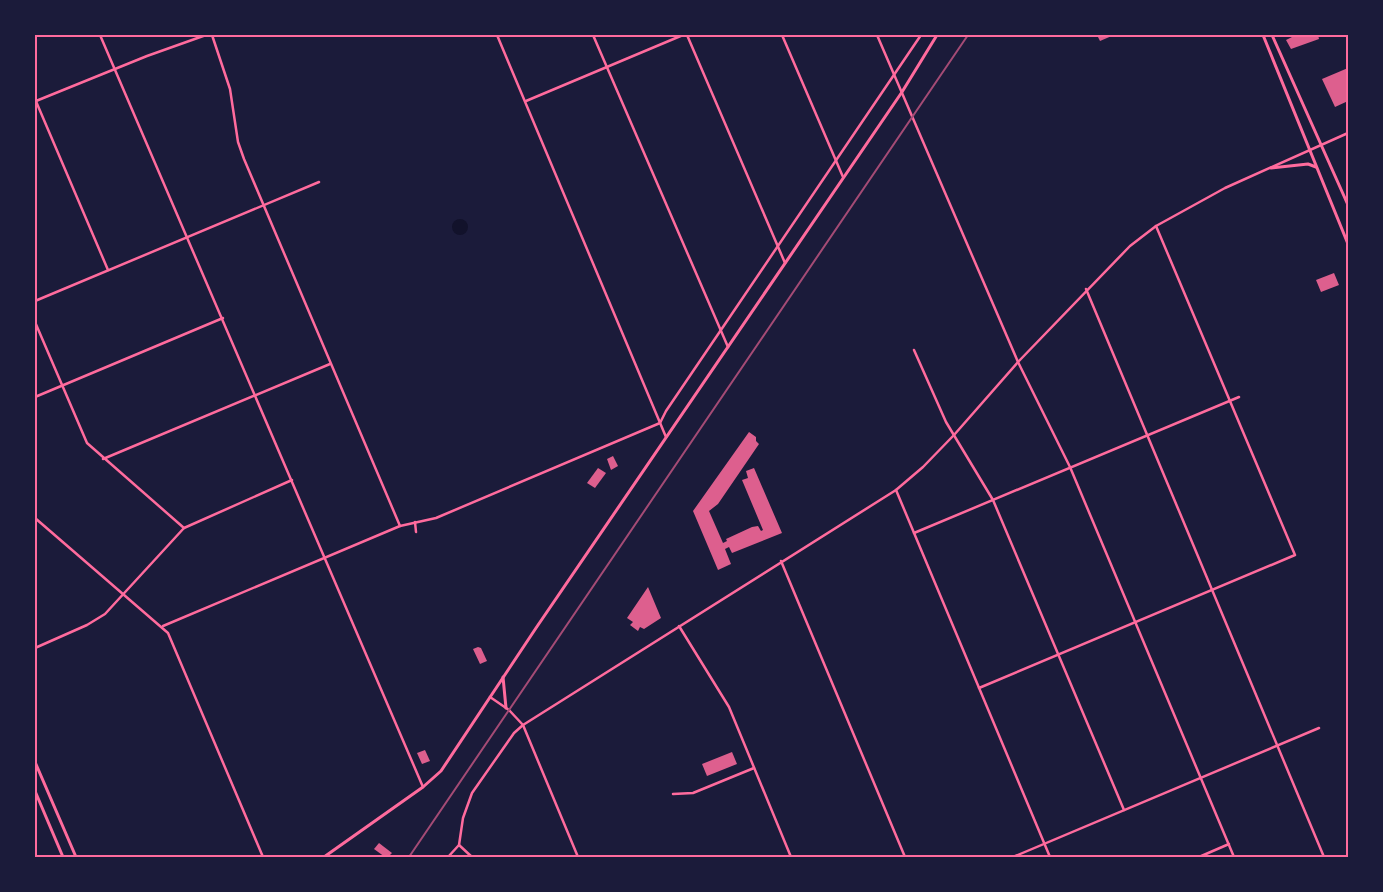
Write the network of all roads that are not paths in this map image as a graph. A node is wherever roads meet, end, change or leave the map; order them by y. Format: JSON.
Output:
{"nodes":[{"id":1,"x":100,"y":35,"type":"edge"},
{"id":2,"x":206,"y":35,"type":"edge"},
{"id":3,"x":212,"y":35,"type":"edge"},
{"id":4,"x":497,"y":35,"type":"edge"},
{"id":5,"x":592,"y":35,"type":"edge"},
{"id":6,"x":685,"y":35,"type":"edge"},
{"id":7,"x":782,"y":35,"type":"edge"},
{"id":8,"x":877,"y":35,"type":"edge"},
{"id":9,"x":921,"y":35,"type":"edge"},
{"id":10,"x":937,"y":35,"type":"edge"},
{"id":11,"x":1263,"y":35,"type":"edge"},
{"id":12,"x":1272,"y":35,"type":"edge"},
{"id":13,"x":606,"y":66,"type":"junction"},
{"id":14,"x":115,"y":68,"type":"junction"},
{"id":15,"x":894,"y":73,"type":"junction"},
{"id":16,"x":902,"y":92,"type":"junction"},
{"id":17,"x":35,"y":101,"type":"edge"},
{"id":18,"x":526,"y":101,"type":"junction"},
{"id":19,"x":1348,"y":133,"type":"edge"},
{"id":20,"x":1322,"y":145,"type":"junction"},
{"id":21,"x":1309,"y":151,"type":"junction"},
{"id":22,"x":835,"y":160,"type":"junction"},
{"id":23,"x":1316,"y":166,"type":"junction"},
{"id":24,"x":1271,"y":168,"type":"junction"},
{"id":25,"x":843,"y":177,"type":"junction"},
{"id":26,"x":319,"y":182,"type":"dead end"},
{"id":27,"x":263,"y":206,"type":"junction"},
{"id":28,"x":1348,"y":206,"type":"edge"},
{"id":29,"x":1156,"y":226,"type":"junction"},
{"id":30,"x":188,"y":237,"type":"junction"},
{"id":31,"x":1348,"y":244,"type":"edge"},
{"id":32,"x":778,"y":246,"type":"junction"},
{"id":33,"x":785,"y":263,"type":"junction"},
{"id":34,"x":108,"y":270,"type":"junction"},
{"id":35,"x":1086,"y":289,"type":"junction"},
{"id":36,"x":35,"y":301,"type":"edge"},
{"id":37,"x":223,"y":318,"type":"junction"},
{"id":38,"x":35,"y":322,"type":"edge"},
{"id":39,"x":721,"y":330,"type":"junction"},
{"id":40,"x":728,"y":347,"type":"junction"},
{"id":41,"x":914,"y":350,"type":"dead end"},
{"id":42,"x":1018,"y":362,"type":"junction"},
{"id":43,"x":330,"y":364,"type":"junction"},
{"id":44,"x":62,"y":386,"type":"junction"},
{"id":45,"x":256,"y":395,"type":"junction"},
{"id":46,"x":1239,"y":396,"type":"dead end"},
{"id":47,"x":35,"y":397,"type":"edge"},
{"id":48,"x":1230,"y":400,"type":"junction"},
{"id":49,"x":660,"y":423,"type":"junction"},
{"id":50,"x":954,"y":435,"type":"junction"},
{"id":51,"x":1148,"y":435,"type":"junction"},
{"id":52,"x":666,"y":437,"type":"junction"},
{"id":53,"x":103,"y":459,"type":"junction"},
{"id":54,"x":1070,"y":467,"type":"junction"},
{"id":55,"x":292,"y":480,"type":"junction"},
{"id":56,"x":896,"y":490,"type":"junction"},
{"id":57,"x":993,"y":500,"type":"junction"},
{"id":58,"x":35,"y":518,"type":"edge"},
{"id":59,"x":416,"y":522,"type":"junction"},
{"id":60,"x":400,"y":526,"type":"junction"},
{"id":61,"x":184,"y":528,"type":"junction"},
{"id":62,"x":416,"y":532,"type":"dead end"},
{"id":63,"x":914,"y":533,"type":"junction"},
{"id":64,"x":325,"y":556,"type":"junction"},
{"id":65,"x":781,"y":560,"type":"junction"},
{"id":66,"x":1212,"y":590,"type":"junction"},
{"id":67,"x":125,"y":594,"type":"junction"},
{"id":68,"x":1135,"y":622,"type":"junction"},
{"id":69,"x":163,"y":626,"type":"junction"},
{"id":70,"x":679,"y":626,"type":"junction"},
{"id":71,"x":35,"y":648,"type":"edge"},
{"id":72,"x":1058,"y":655,"type":"junction"},
{"id":73,"x":503,"y":676,"type":"junction"},
{"id":74,"x":979,"y":688,"type":"junction"},
{"id":75,"x":489,"y":697,"type":"junction"},
{"id":76,"x":506,"y":708,"type":"junction"},
{"id":77,"x":523,"y":725,"type":"junction"},
{"id":78,"x":1319,"y":728,"type":"dead end"},
{"id":79,"x":1278,"y":746,"type":"junction"},
{"id":80,"x":35,"y":762,"type":"edge"},
{"id":81,"x":754,"y":767,"type":"junction"},
{"id":82,"x":1200,"y":778,"type":"junction"},
{"id":83,"x":423,"y":787,"type":"junction"},
{"id":84,"x":35,"y":791,"type":"edge"},
{"id":85,"x":673,"y":794,"type":"dead end"},
{"id":86,"x":1124,"y":810,"type":"junction"},
{"id":87,"x":1044,"y":844,"type":"junction"},
{"id":88,"x":1228,"y":844,"type":"junction"},
{"id":89,"x":459,"y":845,"type":"junction"},
{"id":90,"x":63,"y":857,"type":"edge"},
{"id":91,"x":76,"y":857,"type":"edge"},
{"id":92,"x":263,"y":857,"type":"edge"},
{"id":93,"x":324,"y":857,"type":"edge"},
{"id":94,"x":448,"y":857,"type":"edge"},
{"id":95,"x":472,"y":857,"type":"edge"},
{"id":96,"x":578,"y":857,"type":"edge"},
{"id":97,"x":791,"y":857,"type":"edge"},
{"id":98,"x":905,"y":857,"type":"edge"},
{"id":99,"x":1013,"y":857,"type":"edge"},
{"id":100,"x":1050,"y":857,"type":"edge"},
{"id":101,"x":1199,"y":857,"type":"edge"},
{"id":102,"x":1234,"y":857,"type":"edge"},
{"id":103,"x":1324,"y":857,"type":"edge"}],
"edges":[{"from":1,"to":14,"type":"street"},
{"from":2,"to":14,"type":"street"},
{"from":3,"to":27,"type":"street"},
{"from":4,"to":18,"type":"street"},
{"from":5,"to":13,"type":"street"},
{"from":6,"to":13,"type":"street"},
{"from":6,"to":32,"type":"street"},
{"from":7,"to":22,"type":"street"},
{"from":8,"to":15,"type":"street"},
{"from":9,"to":15,"type":"street"},
{"from":10,"to":16,"type":"street"},
{"from":11,"to":21,"type":"street"},
{"from":12,"to":20,"type":"street"},
{"from":13,"to":18,"type":"street"},
{"from":13,"to":39,"type":"street"},
{"from":14,"to":17,"type":"street"},
{"from":14,"to":30,"type":"street"},
{"from":15,"to":16,"type":"street"},
{"from":15,"to":22,"type":"street"},
{"from":16,"to":25,"type":"street"},
{"from":16,"to":42,"type":"street"},
{"from":17,"to":34,"type":"street"},
{"from":18,"to":49,"type":"street"},
{"from":19,"to":20,"type":"street"},
{"from":20,"to":21,"type":"street"},
{"from":20,"to":28,"type":"street"},
{"from":21,"to":23,"type":"street"},
{"from":21,"to":24,"type":"street"},
{"from":22,"to":25,"type":"street"},
{"from":22,"to":32,"type":"street"},
{"from":23,"to":24,"type":"street"},
{"from":23,"to":31,"type":"street"},
{"from":24,"to":29,"type":"street"},
{"from":25,"to":33,"type":"street"},
{"from":26,"to":27,"type":"street"},
{"from":27,"to":30,"type":"street"},
{"from":27,"to":43,"type":"street"},
{"from":29,"to":35,"type":"street"},
{"from":29,"to":48,"type":"street"},
{"from":30,"to":34,"type":"street"},
{"from":30,"to":37,"type":"street"},
{"from":32,"to":33,"type":"street"},
{"from":32,"to":39,"type":"street"},
{"from":33,"to":40,"type":"street"},
{"from":34,"to":36,"type":"street"},
{"from":35,"to":42,"type":"street"},
{"from":35,"to":51,"type":"street"},
{"from":37,"to":44,"type":"street"},
{"from":37,"to":45,"type":"street"},
{"from":38,"to":44,"type":"street"},
{"from":39,"to":40,"type":"street"},
{"from":39,"to":49,"type":"street"},
{"from":40,"to":52,"type":"street"},
{"from":41,"to":50,"type":"street"},
{"from":42,"to":50,"type":"street"},
{"from":42,"to":54,"type":"street"},
{"from":43,"to":45,"type":"street"},
{"from":43,"to":60,"type":"street"},
{"from":44,"to":47,"type":"street"},
{"from":44,"to":53,"type":"street"},
{"from":45,"to":53,"type":"street"},
{"from":45,"to":55,"type":"street"},
{"from":46,"to":48,"type":"street"},
{"from":48,"to":51,"type":"street"},
{"from":48,"to":66,"type":"street"},
{"from":49,"to":52,"type":"street"},
{"from":49,"to":59,"type":"street"},
{"from":50,"to":56,"type":"street"},
{"from":50,"to":57,"type":"street"},
{"from":51,"to":54,"type":"street"},
{"from":51,"to":66,"type":"street"},
{"from":52,"to":73,"type":"street"},
{"from":53,"to":61,"type":"street"},
{"from":54,"to":57,"type":"street"},
{"from":54,"to":68,"type":"street"},
{"from":55,"to":61,"type":"street"},
{"from":55,"to":64,"type":"street"},
{"from":56,"to":63,"type":"street"},
{"from":56,"to":65,"type":"street"},
{"from":57,"to":63,"type":"street"},
{"from":57,"to":72,"type":"street"},
{"from":58,"to":67,"type":"street"},
{"from":59,"to":60,"type":"street"},
{"from":59,"to":62,"type":"street"},
{"from":60,"to":64,"type":"street"},
{"from":61,"to":67,"type":"street"},
{"from":63,"to":74,"type":"street"},
{"from":64,"to":69,"type":"street"},
{"from":64,"to":83,"type":"street"},
{"from":65,"to":70,"type":"street"},
{"from":65,"to":98,"type":"street"},
{"from":66,"to":68,"type":"street"},
{"from":66,"to":79,"type":"street"},
{"from":67,"to":69,"type":"street"},
{"from":67,"to":71,"type":"street"},
{"from":68,"to":72,"type":"street"},
{"from":68,"to":82,"type":"street"},
{"from":69,"to":92,"type":"street"},
{"from":70,"to":77,"type":"street"},
{"from":70,"to":81,"type":"street"},
{"from":72,"to":74,"type":"street"},
{"from":72,"to":86,"type":"street"},
{"from":73,"to":75,"type":"street"},
{"from":73,"to":76,"type":"street"},
{"from":74,"to":87,"type":"street"},
{"from":75,"to":76,"type":"street"},
{"from":75,"to":83,"type":"street"},
{"from":76,"to":77,"type":"street"},
{"from":77,"to":89,"type":"street"},
{"from":77,"to":96,"type":"street"},
{"from":78,"to":79,"type":"street"},
{"from":79,"to":82,"type":"street"},
{"from":79,"to":103,"type":"street"},
{"from":80,"to":91,"type":"street"},
{"from":81,"to":85,"type":"street"},
{"from":81,"to":97,"type":"street"},
{"from":82,"to":86,"type":"street"},
{"from":82,"to":88,"type":"street"},
{"from":83,"to":93,"type":"street"},
{"from":84,"to":90,"type":"street"},
{"from":86,"to":87,"type":"street"},
{"from":87,"to":99,"type":"street"},
{"from":87,"to":100,"type":"street"},
{"from":88,"to":101,"type":"street"},
{"from":88,"to":102,"type":"street"},
{"from":89,"to":94,"type":"street"},
{"from":89,"to":95,"type":"street"}]}
